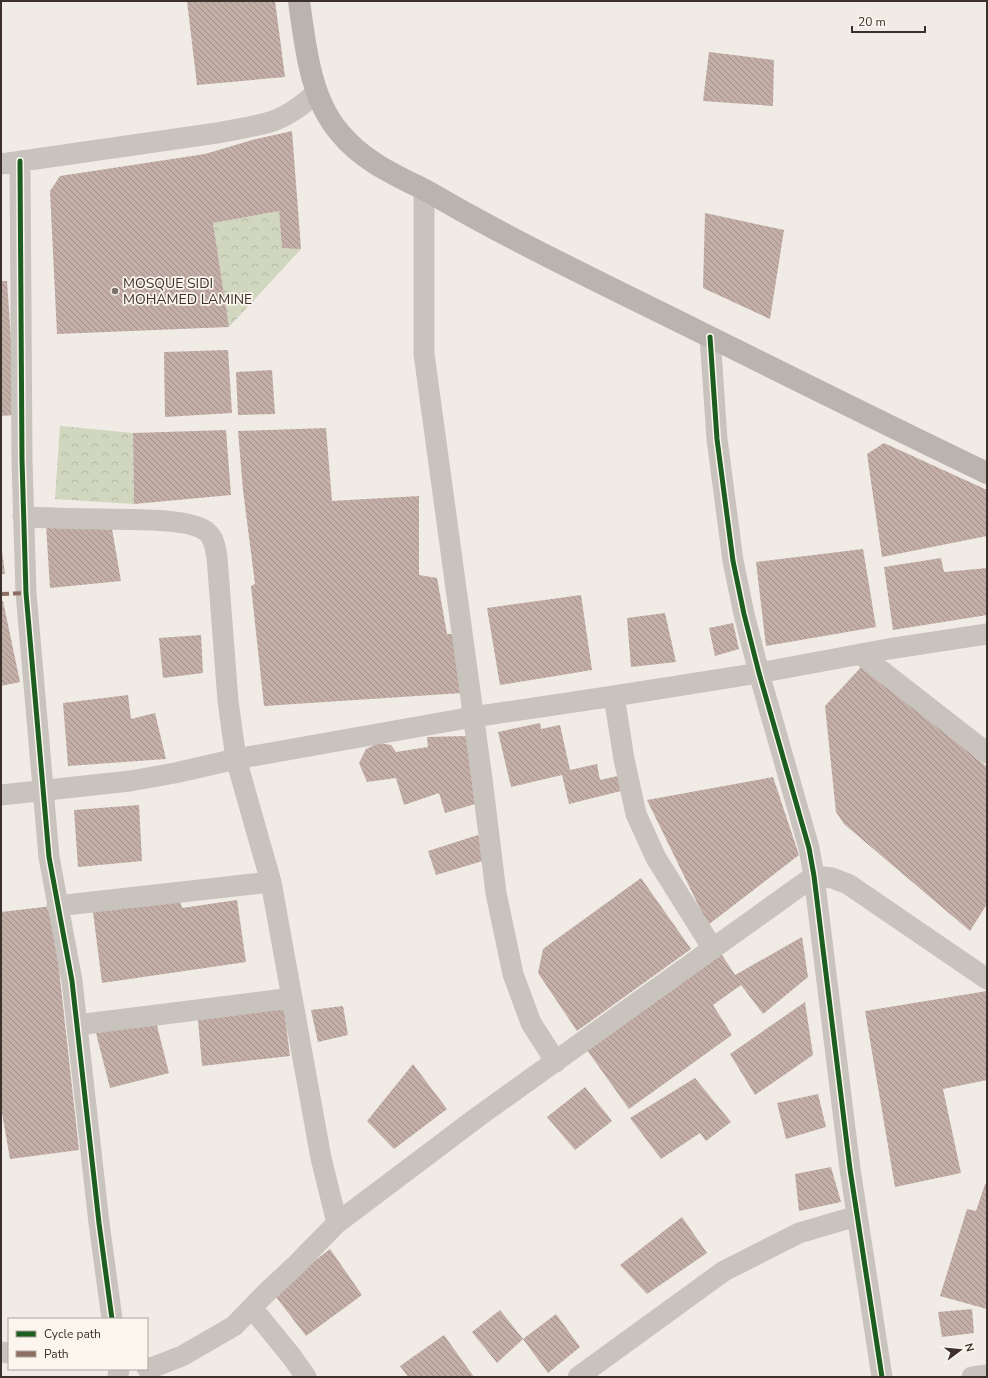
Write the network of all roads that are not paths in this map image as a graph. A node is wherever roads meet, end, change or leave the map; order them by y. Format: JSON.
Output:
{"nodes":[{"id":1,"x":299,"y":1,"type":"edge"},
{"id":2,"x":317,"y":92,"type":"junction"},
{"id":3,"x":10,"y":162,"type":"edge"},
{"id":4,"x":424,"y":190,"type":"junction"},
{"id":5,"x":710,"y":337,"type":"junction"},
{"id":6,"x":987,"y":473,"type":"edge"},
{"id":7,"x":23,"y":517,"type":"junction"},
{"id":8,"x":987,"y":634,"type":"edge"},
{"id":9,"x":860,"y":654,"type":"junction"},
{"id":10,"x":759,"y":673,"type":"junction"},
{"id":11,"x":614,"y":696,"type":"junction"},
{"id":12,"x":472,"y":717,"type":"junction"},
{"id":13,"x":987,"y":753,"type":"edge"},
{"id":14,"x":236,"y":759,"type":"junction"},
{"id":15,"x":42,"y":791,"type":"junction"},
{"id":16,"x":1,"y":795,"type":"edge"},
{"id":17,"x":814,"y":876,"type":"junction"},
{"id":18,"x":271,"y":882,"type":"junction"},
{"id":19,"x":57,"y":906,"type":"junction"},
{"id":20,"x":713,"y":949,"type":"junction"},
{"id":21,"x":987,"y":979,"type":"edge"},
{"id":22,"x":292,"y":998,"type":"junction"},
{"id":23,"x":77,"y":1025,"type":"junction"},
{"id":24,"x":556,"y":1062,"type":"junction"},
{"id":25,"x":857,"y":1216,"type":"junction"},
{"id":26,"x":337,"y":1223,"type":"junction"},
{"id":27,"x":252,"y":1308,"type":"junction"},
{"id":28,"x":112,"y":1318,"type":"edge"},
{"id":29,"x":148,"y":1368,"type":"edge"},
{"id":30,"x":987,"y":1375,"type":"edge"},
{"id":31,"x":306,"y":1377,"type":"edge"},
{"id":32,"x":578,"y":1377,"type":"edge"},
{"id":33,"x":882,"y":1377,"type":"edge"},
{"id":34,"x":972,"y":1377,"type":"edge"}],
"edges":[{"from":1,"to":2,"type":"street"},
{"from":2,"to":3,"type":"street"},
{"from":2,"to":4,"type":"street"},
{"from":3,"to":7,"type":"street"},
{"from":4,"to":5,"type":"street"},
{"from":4,"to":12,"type":"street"},
{"from":5,"to":6,"type":"street"},
{"from":5,"to":10,"type":"street"},
{"from":7,"to":14,"type":"street"},
{"from":7,"to":15,"type":"street"},
{"from":8,"to":9,"type":"street"},
{"from":9,"to":10,"type":"street"},
{"from":9,"to":13,"type":"street"},
{"from":10,"to":11,"type":"street"},
{"from":10,"to":17,"type":"street"},
{"from":11,"to":12,"type":"street"},
{"from":11,"to":20,"type":"street"},
{"from":12,"to":14,"type":"street"},
{"from":12,"to":24,"type":"street"},
{"from":14,"to":15,"type":"street"},
{"from":14,"to":18,"type":"street"},
{"from":15,"to":16,"type":"street"},
{"from":15,"to":19,"type":"street"},
{"from":17,"to":20,"type":"street"},
{"from":17,"to":21,"type":"street"},
{"from":17,"to":25,"type":"street"},
{"from":18,"to":19,"type":"street"},
{"from":18,"to":22,"type":"street"},
{"from":19,"to":23,"type":"street"},
{"from":20,"to":24,"type":"street"},
{"from":22,"to":23,"type":"street"},
{"from":22,"to":26,"type":"street"},
{"from":23,"to":28,"type":"street"},
{"from":24,"to":26,"type":"street"},
{"from":25,"to":32,"type":"street"},
{"from":25,"to":33,"type":"street"},
{"from":26,"to":27,"type":"street"},
{"from":27,"to":29,"type":"street"},
{"from":27,"to":31,"type":"street"},
{"from":30,"to":34,"type":"street"}]}
